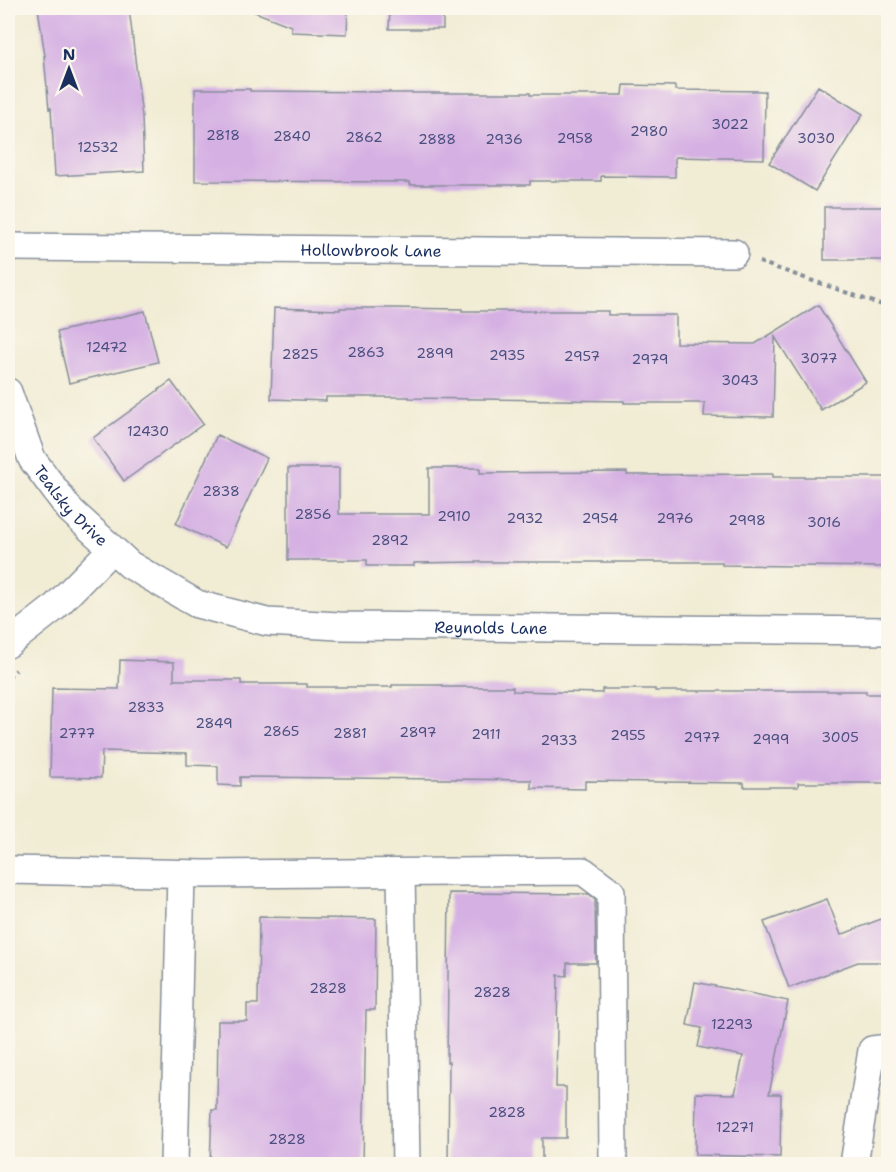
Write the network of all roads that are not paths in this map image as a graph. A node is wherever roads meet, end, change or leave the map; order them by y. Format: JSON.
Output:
{"nodes":[{"id":1,"x":8,"y":247,"type":"edge"},
{"id":2,"x":734,"y":253,"type":"road end"},
{"id":3,"x":8,"y":392,"type":"edge"},
{"id":4,"x":112,"y":549,"type":"junction"},
{"id":5,"x":888,"y":631,"type":"edge"},
{"id":6,"x":8,"y":644,"type":"edge"},
{"id":7,"x":8,"y":870,"type":"edge"},
{"id":8,"x":401,"y":873,"type":"junction"},
{"id":9,"x":181,"y":874,"type":"junction"},
{"id":10,"x":880,"y":1049,"type":"edge"},
{"id":11,"x":174,"y":1164,"type":"edge"},
{"id":12,"x":406,"y":1164,"type":"edge"},
{"id":13,"x":613,"y":1164,"type":"edge"},
{"id":14,"x":854,"y":1164,"type":"edge"}],
"edges":[{"from":1,"to":2,"type":"street","name":"Hollowbrook Lane"},
{"from":3,"to":4,"type":"street","name":"Tealsky Drive"},
{"from":4,"to":5,"type":"street","name":"Reynolds Lane"},
{"from":4,"to":6,"type":"street"},
{"from":7,"to":9,"type":"street"},
{"from":8,"to":9,"type":"street"},
{"from":8,"to":12,"type":"street"},
{"from":8,"to":13,"type":"street"},
{"from":9,"to":11,"type":"street"},
{"from":10,"to":14,"type":"street"}]}
